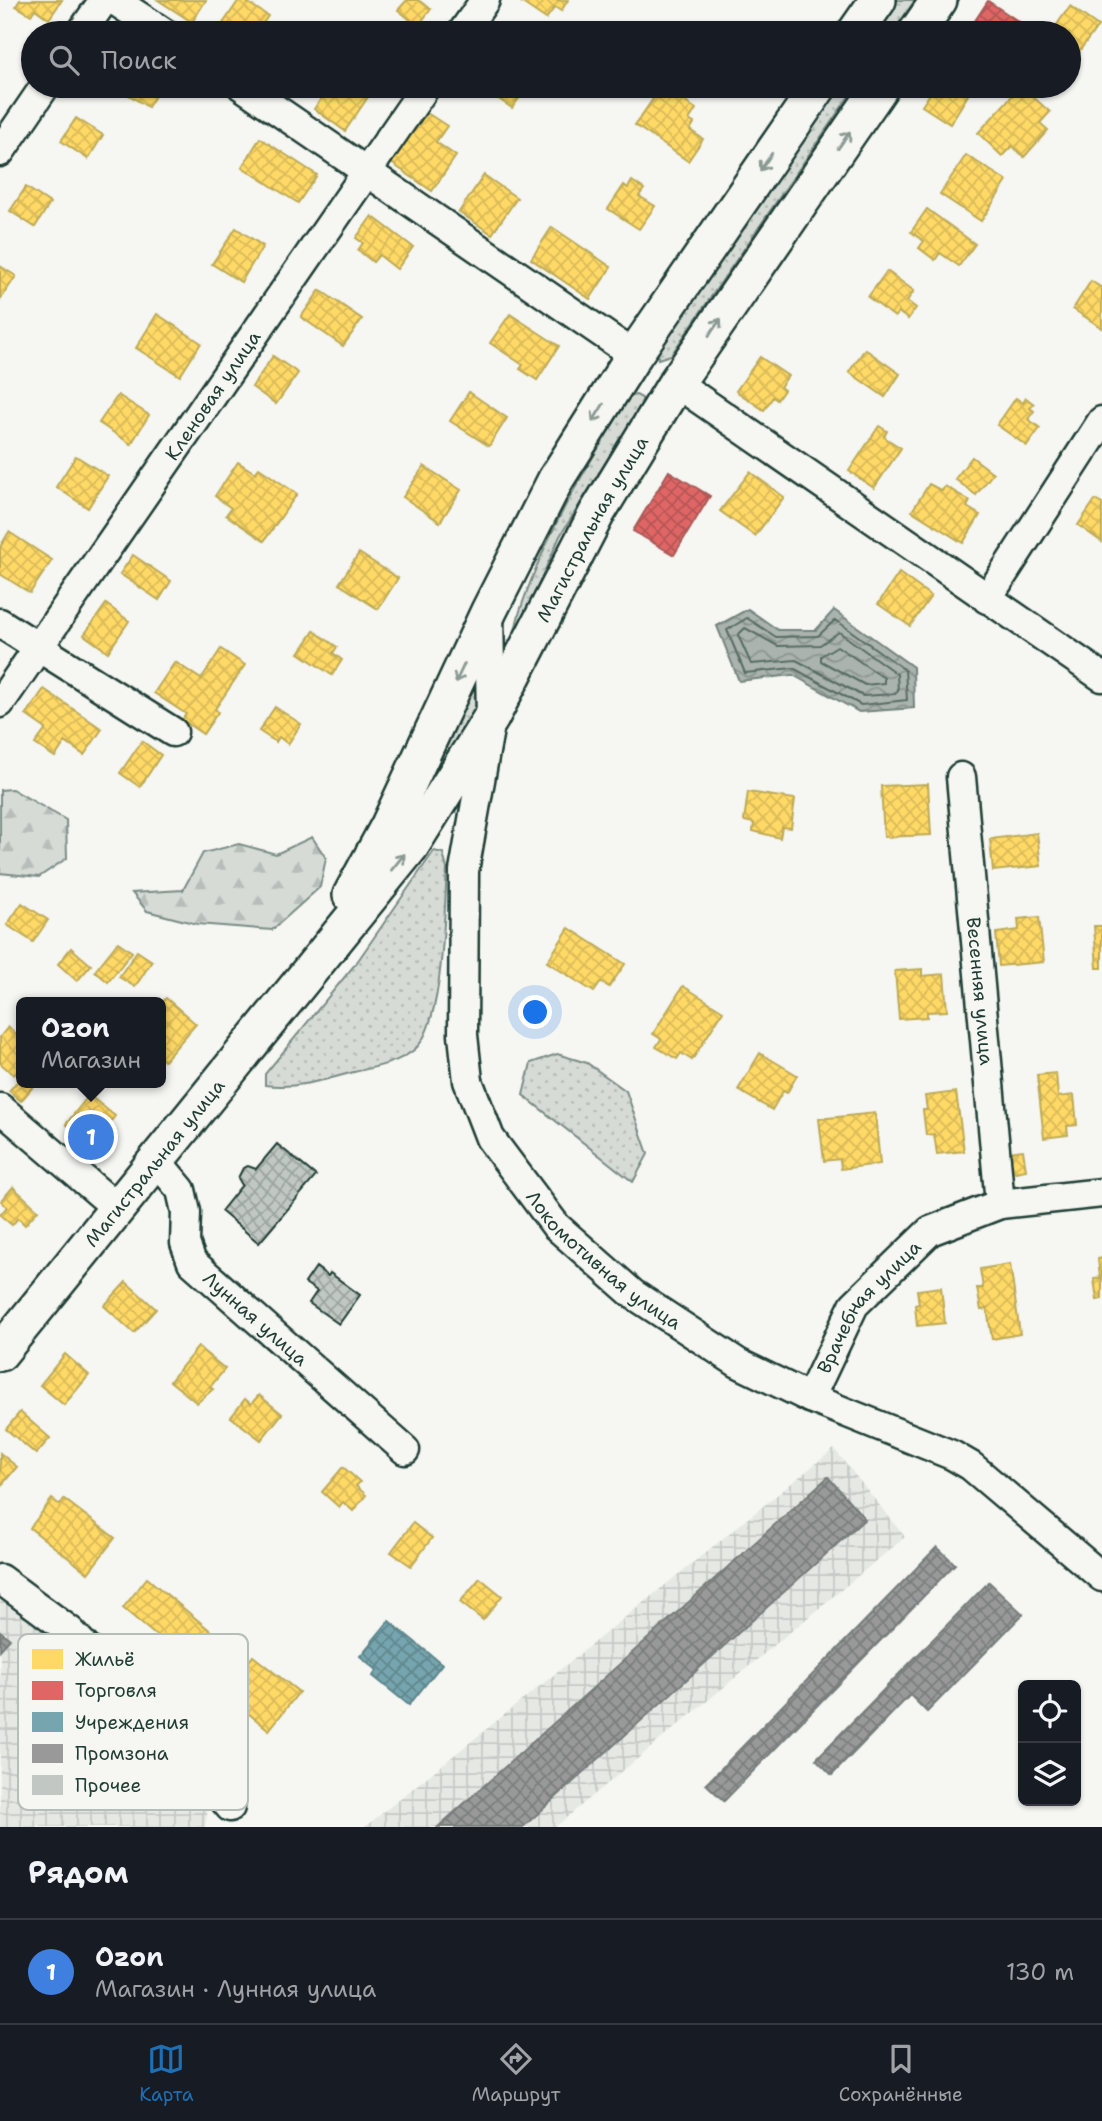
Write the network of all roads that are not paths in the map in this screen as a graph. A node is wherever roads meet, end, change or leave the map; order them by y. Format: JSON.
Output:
{"nodes":[{"id":1,"x":104,"y":0,"type":"edge"},
{"id":2,"x":114,"y":0,"type":"edge"},
{"id":3,"x":485,"y":0,"type":"edge"},
{"id":4,"x":878,"y":0,"type":"edge"},
{"id":5,"x":939,"y":0,"type":"edge"},
{"id":6,"x":89,"y":21,"type":"edge"},
{"id":7,"x":146,"y":21,"type":"edge"},
{"id":8,"x":470,"y":21,"type":"edge"},
{"id":9,"x":863,"y":21,"type":"edge"},
{"id":10,"x":924,"y":21,"type":"edge"},
{"id":11,"x":37,"y":98,"type":"edge"},
{"id":12,"x":260,"y":98,"type":"edge"},
{"id":13,"x":418,"y":98,"type":"edge"},
{"id":14,"x":811,"y":98,"type":"edge"},
{"id":15,"x":873,"y":98,"type":"edge"},
{"id":16,"x":0,"y":152,"type":"edge"},
{"id":17,"x":369,"y":171,"type":"junction"},
{"id":18,"x":634,"y":355,"type":"junction"},
{"id":19,"x":676,"y":383,"type":"junction"},
{"id":20,"x":1102,"y":421,"type":"edge"},
{"id":21,"x":987,"y":598,"type":"junction"},
{"id":22,"x":489,"y":611,"type":"junction"},
{"id":23,"x":0,"y":623,"type":"edge"},
{"id":24,"x":36,"y":648,"type":"junction"},
{"id":25,"x":1102,"y":677,"type":"edge"},
{"id":26,"x":0,"y":703,"type":"edge"},
{"id":27,"x":491,"y":718,"type":"junction"},
{"id":28,"x":173,"y":732,"type":"dead end"},
{"id":29,"x":961,"y":777,"type":"dead end"},
{"id":30,"x":309,"y":972,"type":"junction"},
{"id":31,"x":0,"y":1108,"type":"edge"},
{"id":32,"x":156,"y":1160,"type":"junction"},
{"id":33,"x":1102,"y":1193,"type":"edge"},
{"id":34,"x":1000,"y":1204,"type":"junction"},
{"id":35,"x":117,"y":1208,"type":"junction"},
{"id":36,"x":0,"y":1353,"type":"edge"},
{"id":37,"x":810,"y":1398,"type":"junction"},
{"id":38,"x":405,"y":1450,"type":"dead end"},
{"id":39,"x":1102,"y":1577,"type":"edge"},
{"id":40,"x":0,"y":1579,"type":"edge"},
{"id":41,"x":73,"y":1634,"type":"edge"}],
"edges":[{"from":1,"to":6,"type":"street"},
{"from":2,"to":7,"type":"street"},
{"from":3,"to":8,"type":"street"},
{"from":4,"to":9,"type":"main road"},
{"from":5,"to":10,"type":"main road"},
{"from":11,"to":16,"type":"street"},
{"from":12,"to":17,"type":"street"},
{"from":13,"to":17,"type":"street","name":"Кленовая улица"},
{"from":14,"to":18,"type":"main road","name":"Магистральная улица","one_way":true},
{"from":19,"to":15,"type":"main road","name":"Магистральная улица","one_way":true},
{"from":17,"to":18,"type":"street"},
{"from":17,"to":24,"type":"street","name":"Кленовая улица"},
{"from":18,"to":19,"type":"main road"},
{"from":18,"to":22,"type":"main road","name":"Магистральная улица","one_way":true},
{"from":19,"to":21,"type":"street"},
{"from":19,"to":27,"type":"main road","name":"Магистральная улица"},
{"from":20,"to":21,"type":"street"},
{"from":21,"to":25,"type":"street"},
{"from":22,"to":27,"type":"street","name":"Локомотивная улица"},
{"from":22,"to":30,"type":"main road","name":"Магистральная улица","one_way":true},
{"from":23,"to":24,"type":"street"},
{"from":24,"to":26,"type":"street","name":"Кленовая улица"},
{"from":24,"to":28,"type":"street"},
{"from":30,"to":27,"type":"main road","name":"Магистральная улица","one_way":true},
{"from":27,"to":37,"type":"street","name":"Локомотивная улица"},
{"from":29,"to":34,"type":"street","name":"Весенняя улица"},
{"from":30,"to":32,"type":"main road","name":"Магистральная улица"},
{"from":31,"to":35,"type":"street"},
{"from":32,"to":35,"type":"main road","name":"Магистральная улица"},
{"from":32,"to":38,"type":"street","name":"Лунная улица"},
{"from":33,"to":34,"type":"street","name":"Врачебная улица"},
{"from":34,"to":37,"type":"street","name":"Врачебная улица"},
{"from":35,"to":36,"type":"main road","name":"Магистральная улица"},
{"from":37,"to":39,"type":"street","name":"Локомотивная улица"},
{"from":40,"to":41,"type":"street"}]}
